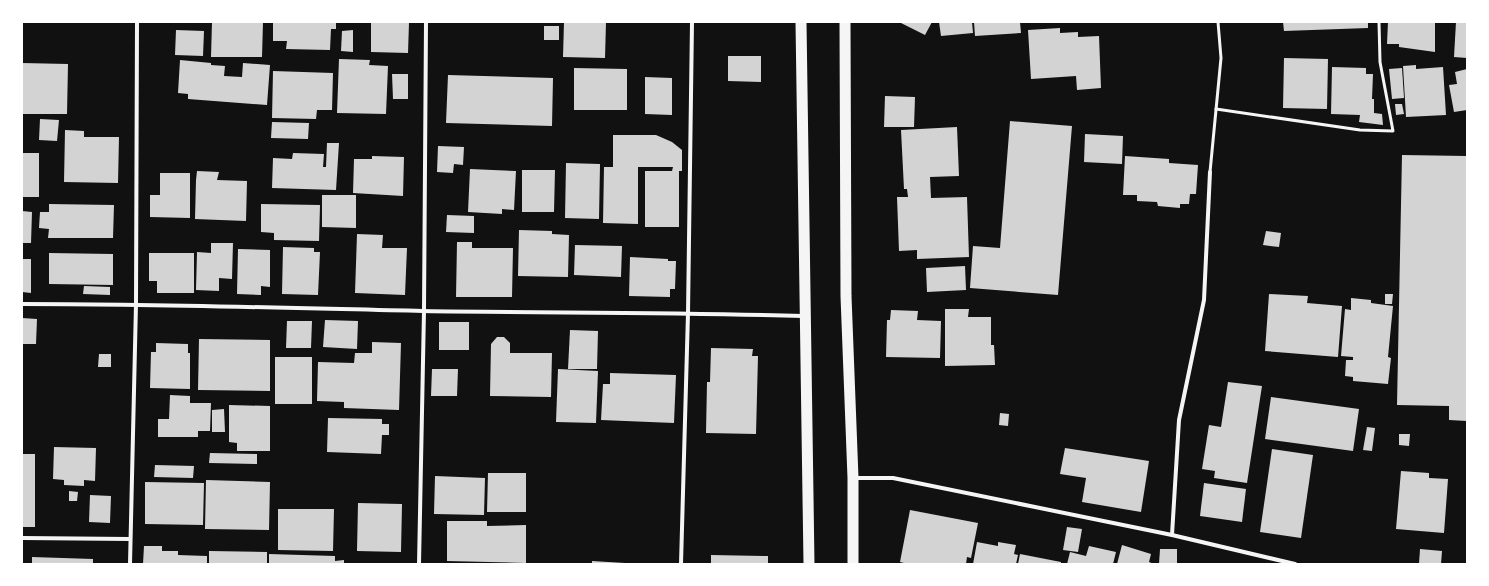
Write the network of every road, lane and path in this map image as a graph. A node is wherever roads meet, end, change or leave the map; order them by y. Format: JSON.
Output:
{"nodes":[{"id":1,"x":137,"y":22,"type":"edge"},
{"id":2,"x":426,"y":22,"type":"edge"},
{"id":3,"x":692,"y":22,"type":"edge"},
{"id":4,"x":801,"y":22,"type":"edge"},
{"id":5,"x":845,"y":22,"type":"edge"},
{"id":6,"x":1218,"y":22,"type":"edge"},
{"id":7,"x":1379,"y":22,"type":"edge"},
{"id":8,"x":1216,"y":109,"type":"junction"},
{"id":9,"x":1210,"y":172,"type":"joint"},
{"id":10,"x":22,"y":304,"type":"edge"},
{"id":11,"x":136,"y":304,"type":"junction"},
{"id":12,"x":424,"y":311,"type":"junction"},
{"id":13,"x":688,"y":313,"type":"junction"},
{"id":14,"x":805,"y":316,"type":"junction"},
{"id":15,"x":853,"y":478,"type":"junction"},
{"id":16,"x":1172,"y":535,"type":"junction"},
{"id":17,"x":22,"y":538,"type":"edge"},
{"id":18,"x":130,"y":539,"type":"junction"},
{"id":19,"x":130,"y":564,"type":"edge"},
{"id":20,"x":419,"y":564,"type":"edge"},
{"id":21,"x":681,"y":564,"type":"edge"},
{"id":22,"x":809,"y":564,"type":"edge"},
{"id":23,"x":854,"y":564,"type":"edge"},
{"id":24,"x":1295,"y":564,"type":"edge"}],
"edges":[{"from":1,"to":11,"type":"street"},
{"from":2,"to":12,"type":"street"},
{"from":3,"to":13,"type":"street"},
{"from":4,"to":14,"type":"highway"},
{"from":5,"to":15,"type":"highway"},
{"from":6,"to":8,"type":"lane"},
{"from":7,"to":8,"type":"lane"},
{"from":8,"to":9,"type":"lane"},
{"from":9,"to":16,"type":"street"},
{"from":10,"to":11,"type":"street"},
{"from":11,"to":12,"type":"street"},
{"from":11,"to":18,"type":"street"},
{"from":12,"to":13,"type":"street"},
{"from":12,"to":20,"type":"street"},
{"from":13,"to":14,"type":"street"},
{"from":13,"to":21,"type":"street"},
{"from":14,"to":22,"type":"highway"},
{"from":15,"to":16,"type":"street"},
{"from":15,"to":23,"type":"highway"},
{"from":16,"to":24,"type":"street"},
{"from":17,"to":18,"type":"street"},
{"from":18,"to":19,"type":"street"}]}
